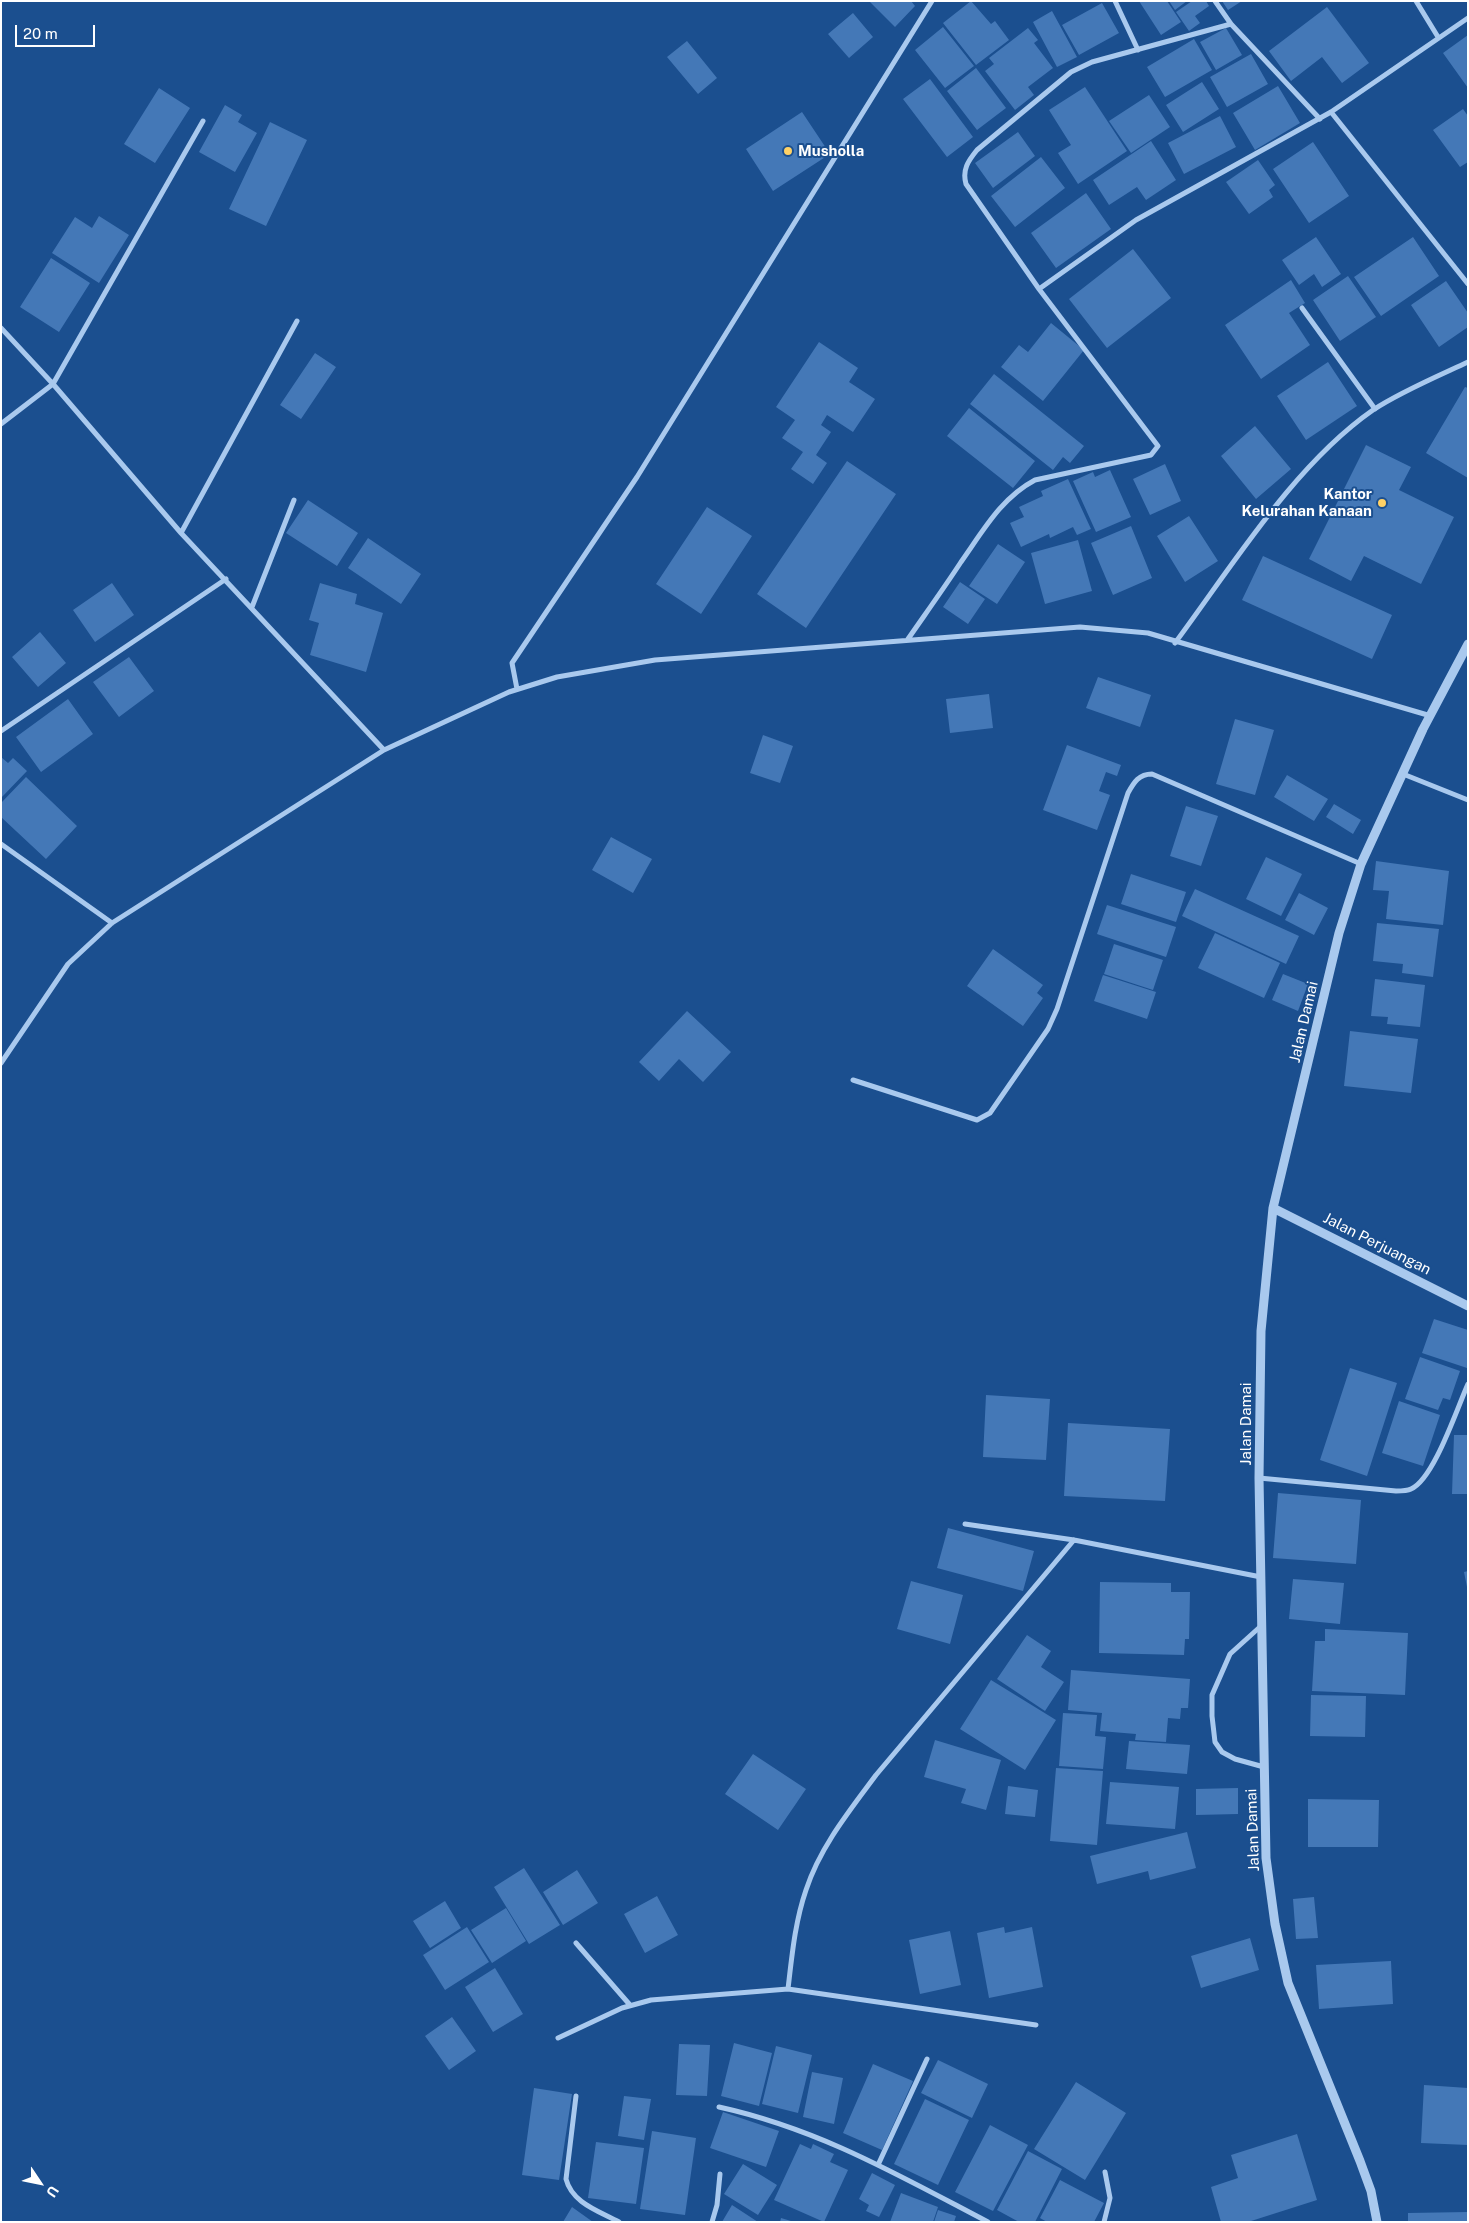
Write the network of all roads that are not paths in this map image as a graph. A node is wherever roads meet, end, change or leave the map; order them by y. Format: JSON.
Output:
{"nodes":[{"id":1,"x":932,"y":1,"type":"edge"},
{"id":2,"x":1114,"y":1,"type":"edge"},
{"id":3,"x":1215,"y":1,"type":"edge"},
{"id":4,"x":1416,"y":1,"type":"edge"},
{"id":5,"x":1468,"y":18,"type":"edge"},
{"id":6,"x":1231,"y":24,"type":"junction"},
{"id":7,"x":1438,"y":37,"type":"junction"},
{"id":8,"x":1138,"y":50,"type":"junction"},
{"id":9,"x":1331,"y":112,"type":"junction"},
{"id":10,"x":1320,"y":119,"type":"junction"},
{"id":11,"x":203,"y":121,"type":"dead end"},
{"id":12,"x":1468,"y":284,"type":"edge"},
{"id":13,"x":1039,"y":288,"type":"junction"},
{"id":14,"x":1302,"y":308,"type":"dead end"},
{"id":15,"x":297,"y":321,"type":"dead end"},
{"id":16,"x":1,"y":328,"type":"edge"},
{"id":17,"x":1468,"y":362,"type":"edge"},
{"id":18,"x":53,"y":384,"type":"junction"},
{"id":19,"x":1375,"y":409,"type":"junction"},
{"id":20,"x":1,"y":424,"type":"edge"},
{"id":21,"x":294,"y":500,"type":"dead end"},
{"id":22,"x":182,"y":533,"type":"junction"},
{"id":23,"x":226,"y":579,"type":"junction"},
{"id":24,"x":252,"y":607,"type":"junction"},
{"id":25,"x":908,"y":639,"type":"junction"},
{"id":26,"x":1176,"y":643,"type":"junction"},
{"id":27,"x":1468,"y":644,"type":"edge"},
{"id":28,"x":517,"y":689,"type":"junction"},
{"id":29,"x":1431,"y":716,"type":"junction"},
{"id":30,"x":1,"y":731,"type":"edge"},
{"id":31,"x":384,"y":750,"type":"junction"},
{"id":32,"x":1403,"y":774,"type":"junction"},
{"id":33,"x":1468,"y":800,"type":"edge"},
{"id":34,"x":1,"y":844,"type":"edge"},
{"id":35,"x":1361,"y":864,"type":"junction"},
{"id":36,"x":112,"y":923,"type":"junction"},
{"id":37,"x":3,"y":1055,"type":"edge"},
{"id":38,"x":1,"y":1063,"type":"edge"},
{"id":39,"x":853,"y":1080,"type":"dead end"},
{"id":40,"x":1273,"y":1208,"type":"junction"},
{"id":41,"x":1468,"y":1306,"type":"edge"},
{"id":42,"x":1468,"y":1384,"type":"edge"},
{"id":43,"x":1259,"y":1478,"type":"junction"},
{"id":44,"x":965,"y":1524,"type":"dead end"},
{"id":45,"x":1074,"y":1540,"type":"junction"},
{"id":46,"x":1261,"y":1577,"type":"junction"},
{"id":47,"x":1262,"y":1626,"type":"junction"},
{"id":48,"x":1264,"y":1767,"type":"junction"},
{"id":49,"x":576,"y":1943,"type":"dead end"},
{"id":50,"x":788,"y":1989,"type":"junction"},
{"id":51,"x":630,"y":2006,"type":"junction"},
{"id":52,"x":1036,"y":2025,"type":"dead end"},
{"id":53,"x":558,"y":2038,"type":"dead end"},
{"id":54,"x":926,"y":2059,"type":"dead end"},
{"id":55,"x":576,"y":2096,"type":"dead end"},
{"id":56,"x":718,"y":2107,"type":"dead end"},
{"id":57,"x":878,"y":2165,"type":"junction"},
{"id":58,"x":1105,"y":2172,"type":"dead end"},
{"id":59,"x":720,"y":2174,"type":"dead end"},
{"id":60,"x":619,"y":2222,"type":"edge"},
{"id":61,"x":712,"y":2222,"type":"edge"},
{"id":62,"x":988,"y":2222,"type":"edge"},
{"id":63,"x":1104,"y":2222,"type":"edge"},
{"id":64,"x":1377,"y":2222,"type":"edge"}],
"edges":[{"from":1,"to":28,"type":"street"},
{"from":2,"to":8,"type":"street"},
{"from":3,"to":6,"type":"street"},
{"from":4,"to":7,"type":"street"},
{"from":5,"to":7,"type":"street"},
{"from":6,"to":8,"type":"street"},
{"from":6,"to":10,"type":"street"},
{"from":7,"to":9,"type":"street"},
{"from":8,"to":13,"type":"street"},
{"from":9,"to":10,"type":"street"},
{"from":9,"to":12,"type":"street"},
{"from":10,"to":13,"type":"street"},
{"from":11,"to":18,"type":"street"},
{"from":13,"to":25,"type":"street"},
{"from":14,"to":19,"type":"street"},
{"from":15,"to":22,"type":"street"},
{"from":16,"to":18,"type":"street"},
{"from":17,"to":19,"type":"street"},
{"from":18,"to":20,"type":"street"},
{"from":18,"to":22,"type":"street"},
{"from":19,"to":26,"type":"street"},
{"from":21,"to":24,"type":"street"},
{"from":22,"to":23,"type":"street"},
{"from":23,"to":24,"type":"street"},
{"from":23,"to":30,"type":"street"},
{"from":24,"to":31,"type":"street"},
{"from":25,"to":26,"type":"street"},
{"from":25,"to":28,"type":"street"},
{"from":26,"to":29,"type":"street"},
{"from":27,"to":29,"type":"street","name":"Jalan Damai"},
{"from":28,"to":31,"type":"street"},
{"from":29,"to":32,"type":"street","name":"Jalan Damai"},
{"from":31,"to":36,"type":"street"},
{"from":32,"to":33,"type":"street"},
{"from":32,"to":35,"type":"street","name":"Jalan Damai"},
{"from":34,"to":36,"type":"street"},
{"from":35,"to":39,"type":"street"},
{"from":35,"to":40,"type":"street","name":"Jalan Damai"},
{"from":36,"to":37,"type":"street"},
{"from":37,"to":38,"type":"street"},
{"from":40,"to":41,"type":"street","name":"Jalan Perjuangan"},
{"from":40,"to":43,"type":"street","name":"Jalan Damai"},
{"from":42,"to":43,"type":"street"},
{"from":43,"to":46,"type":"street","name":"Jalan Damai"},
{"from":44,"to":45,"type":"street"},
{"from":45,"to":46,"type":"street"},
{"from":45,"to":50,"type":"street"},
{"from":46,"to":47,"type":"street","name":"Jalan Damai"},
{"from":47,"to":48,"type":"street","name":"Jalan Damai"},
{"from":47,"to":48,"type":"street"},
{"from":48,"to":64,"type":"street","name":"Jalan Damai"},
{"from":49,"to":51,"type":"street"},
{"from":50,"to":51,"type":"street"},
{"from":50,"to":52,"type":"street"},
{"from":51,"to":53,"type":"street"},
{"from":54,"to":57,"type":"street"},
{"from":55,"to":60,"type":"street"},
{"from":56,"to":57,"type":"street"},
{"from":57,"to":62,"type":"street"},
{"from":58,"to":63,"type":"street"},
{"from":59,"to":61,"type":"street"}]}
